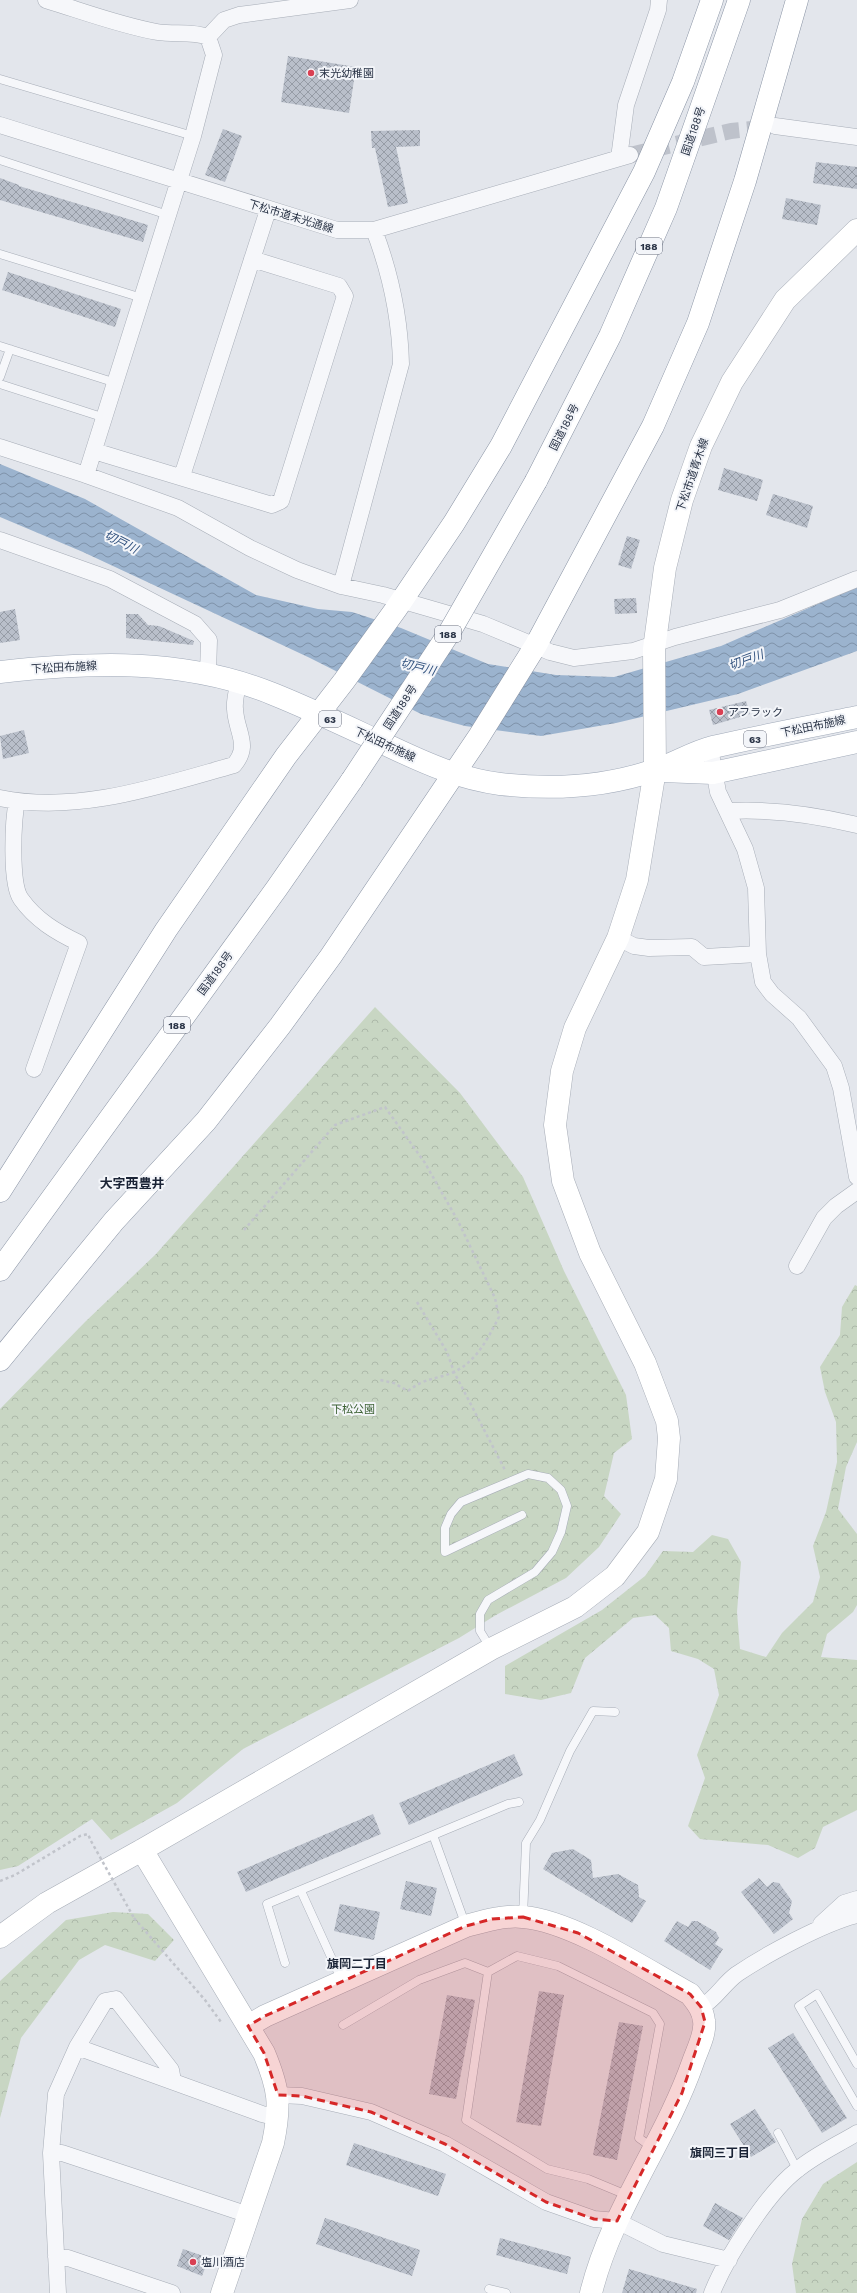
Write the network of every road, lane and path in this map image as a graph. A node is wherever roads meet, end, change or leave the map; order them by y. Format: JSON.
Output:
{"nodes":[{"id":1,"x":46,"y":0,"type":"edge"},
{"id":2,"x":350,"y":0,"type":"edge"},
{"id":3,"x":658,"y":0,"type":"edge"},
{"id":4,"x":712,"y":0,"type":"edge"},
{"id":5,"x":739,"y":0,"type":"edge"},
{"id":6,"x":797,"y":0,"type":"edge"},
{"id":7,"x":208,"y":37,"type":"junction"},
{"id":8,"x":0,"y":79,"type":"edge"},
{"id":9,"x":0,"y":125,"type":"edge"},
{"id":10,"x":775,"y":126,"type":"tunnel mouth"},
{"id":11,"x":193,"y":136,"type":"junction"},
{"id":12,"x":857,"y":137,"type":"edge"},
{"id":13,"x":0,"y":160,"type":"edge"},
{"id":14,"x":179,"y":181,"type":"junction"},
{"id":15,"x":268,"y":210,"type":"junction"},
{"id":16,"x":168,"y":215,"type":"junction"},
{"id":17,"x":374,"y":230,"type":"junction"},
{"id":18,"x":857,"y":230,"type":"edge"},
{"id":19,"x":0,"y":254,"type":"edge"},
{"id":20,"x":252,"y":259,"type":"junction"},
{"id":21,"x":142,"y":298,"type":"junction"},
{"id":22,"x":0,"y":346,"type":"edge"},
{"id":23,"x":10,"y":349,"type":"junction"},
{"id":24,"x":0,"y":377,"type":"edge"},
{"id":25,"x":116,"y":383,"type":"junction"},
{"id":26,"x":0,"y":384,"type":"edge"},
{"id":27,"x":105,"y":418,"type":"junction"},
{"id":28,"x":0,"y":447,"type":"edge"},
{"id":29,"x":94,"y":450,"type":"junction"},
{"id":30,"x":86,"y":475,"type":"junction"},
{"id":31,"x":182,"y":476,"type":"junction"},
{"id":32,"x":0,"y":540,"type":"edge"},
{"id":33,"x":857,"y":579,"type":"edge"},
{"id":34,"x":341,"y":586,"type":"junction"},
{"id":35,"x":400,"y":605,"type":"junction"},
{"id":36,"x":655,"y":646,"type":"junction"},
{"id":37,"x":533,"y":649,"type":"junction"},
{"id":38,"x":0,"y":672,"type":"edge"},
{"id":39,"x":208,"y":674,"type":"junction"},
{"id":40,"x":239,"y":681,"type":"junction"},
{"id":41,"x":319,"y":714,"type":"junction"},
{"id":42,"x":857,"y":717,"type":"edge"},
{"id":43,"x":857,"y":742,"type":"edge"},
{"id":44,"x":710,"y":748,"type":"junction"},
{"id":45,"x":655,"y":770,"type":"junction"},
{"id":46,"x":713,"y":773,"type":"junction"},
{"id":47,"x":453,"y":775,"type":"junction"},
{"id":48,"x":0,"y":798,"type":"edge"},
{"id":49,"x":17,"y":801,"type":"junction"},
{"id":50,"x":729,"y":811,"type":"junction"},
{"id":51,"x":13,"y":819,"type":"junction"},
{"id":52,"x":857,"y":825,"type":"edge"},
{"id":53,"x":0,"y":830,"type":"edge"},
{"id":54,"x":618,"y":938,"type":"junction"},
{"id":55,"x":758,"y":954,"type":"junction"},
{"id":56,"x":34,"y":1069,"type":"dead end"},
{"id":57,"x":857,"y":1177,"type":"edge"},
{"id":58,"x":0,"y":1191,"type":"edge"},
{"id":59,"x":857,"y":1191,"type":"edge"},
{"id":60,"x":244,"y":1230,"type":"dead end"},
{"id":61,"x":797,"y":1266,"type":"dead end"},
{"id":62,"x":0,"y":1270,"type":"edge"},
{"id":63,"x":417,"y":1302,"type":"dead end"},
{"id":64,"x":0,"y":1360,"type":"edge"},
{"id":65,"x":454,"y":1372,"type":"junction"},
{"id":66,"x":380,"y":1380,"type":"dead end"},
{"id":67,"x":511,"y":1481,"type":"junction"},
{"id":68,"x":522,"y":1515,"type":"dead end"},
{"id":69,"x":491,"y":1649,"type":"junction"},
{"id":70,"x":615,"y":1712,"type":"dead end"},
{"id":71,"x":519,"y":1802,"type":"dead end"},
{"id":72,"x":433,"y":1835,"type":"junction"},
{"id":73,"x":142,"y":1850,"type":"junction"},
{"id":74,"x":0,"y":1881,"type":"edge"},
{"id":75,"x":301,"y":1891,"type":"junction"},
{"id":76,"x":857,"y":1899,"type":"edge"},
{"id":77,"x":857,"y":1915,"type":"edge"},
{"id":78,"x":523,"y":1917,"type":"junction"},
{"id":79,"x":466,"y":1926,"type":"junction"},
{"id":80,"x":811,"y":1934,"type":"junction"},
{"id":81,"x":0,"y":1937,"type":"edge"},
{"id":82,"x":285,"y":1963,"type":"dead end"},
{"id":83,"x":488,"y":1972,"type":"junction"},
{"id":84,"x":342,"y":1981,"type":"junction"},
{"id":85,"x":701,"y":2007,"type":"junction"},
{"id":86,"x":343,"y":2024,"type":"dead end"},
{"id":87,"x":248,"y":2026,"type":"junction"},
{"id":88,"x":76,"y":2047,"type":"junction"},
{"id":89,"x":857,"y":2064,"type":"edge"},
{"id":90,"x":173,"y":2081,"type":"junction"},
{"id":91,"x":278,"y":2095,"type":"junction"},
{"id":92,"x":857,"y":2106,"type":"edge"},
{"id":93,"x":278,"y":2118,"type":"junction"},
{"id":94,"x":778,"y":2133,"type":"dead end"},
{"id":95,"x":857,"y":2133,"type":"edge"},
{"id":96,"x":654,"y":2149,"type":"junction"},
{"id":97,"x":51,"y":2153,"type":"junction"},
{"id":98,"x":797,"y":2169,"type":"junction"},
{"id":99,"x":629,"y":2196,"type":"junction"},
{"id":100,"x":250,"y":2216,"type":"junction"},
{"id":101,"x":616,"y":2221,"type":"junction"},
{"id":102,"x":56,"y":2257,"type":"junction"},
{"id":103,"x":729,"y":2260,"type":"junction"},
{"id":104,"x":489,"y":2289,"type":"dead end"},
{"id":105,"x":58,"y":2293,"type":"edge"},
{"id":106,"x":172,"y":2293,"type":"edge"},
{"id":107,"x":222,"y":2293,"type":"edge"},
{"id":108,"x":506,"y":2293,"type":"edge"},
{"id":109,"x":591,"y":2293,"type":"edge"},
{"id":110,"x":712,"y":2293,"type":"edge"}],
"edges":[{"from":1,"to":7,"type":"street"},
{"from":2,"to":7,"type":"street"},
{"from":3,"to":17,"type":"street","name":"下松市道末光通線"},
{"from":4,"to":35,"type":"main road"},
{"from":5,"to":62,"type":"main road","name":"国道188号","number":"188","bridge":true},
{"from":6,"to":37,"type":"main road"},
{"from":7,"to":11,"type":"street"},
{"from":8,"to":11,"type":"lane"},
{"from":9,"to":14,"type":"street","name":"下松市道末光通線"},
{"from":10,"to":12,"type":"street"},
{"from":11,"to":14,"type":"street"},
{"from":13,"to":16,"type":"lane"},
{"from":14,"to":15,"type":"street","name":"下松市道末光通線"},
{"from":14,"to":16,"type":"street"},
{"from":15,"to":17,"type":"street","name":"下松市道末光通線"},
{"from":15,"to":20,"type":"street"},
{"from":16,"to":21,"type":"street"},
{"from":17,"to":34,"type":"street"},
{"from":18,"to":36,"type":"main road","name":"下松市道青木線"},
{"from":19,"to":21,"type":"lane"},
{"from":20,"to":31,"type":"street"},
{"from":20,"to":31,"type":"street"},
{"from":21,"to":25,"type":"street"},
{"from":22,"to":23,"type":"lane"},
{"from":23,"to":24,"type":"lane"},
{"from":23,"to":25,"type":"lane"},
{"from":25,"to":27,"type":"street"},
{"from":26,"to":27,"type":"lane"},
{"from":27,"to":29,"type":"street"},
{"from":28,"to":30,"type":"street"},
{"from":29,"to":30,"type":"street"},
{"from":29,"to":31,"type":"street"},
{"from":30,"to":34,"type":"street"},
{"from":32,"to":39,"type":"street"},
{"from":33,"to":36,"type":"street"},
{"from":34,"to":35,"type":"street"},
{"from":35,"to":37,"type":"street"},
{"from":35,"to":41,"type":"main road"},
{"from":36,"to":37,"type":"street"},
{"from":36,"to":45,"type":"main road","name":"下松市道青木線"},
{"from":37,"to":47,"type":"main road"},
{"from":38,"to":39,"type":"main road","name":"下松田布施線","number":"63"},
{"from":39,"to":40,"type":"main road","name":"下松田布施線","number":"63"},
{"from":40,"to":41,"type":"main road","name":"下松田布施線","number":"63"},
{"from":40,"to":49,"type":"street"},
{"from":41,"to":47,"type":"main road","name":"下松田布施線","number":"63"},
{"from":41,"to":58,"type":"main road"},
{"from":42,"to":44,"type":"main road","name":"下松田布施線","number":"63"},
{"from":43,"to":46,"type":"main road","name":"下松田布施線","number":"63"},
{"from":44,"to":45,"type":"main road","name":"下松田布施線","number":"63"},
{"from":44,"to":46,"type":"street"},
{"from":45,"to":46,"type":"main road","name":"下松田布施線","number":"63"},
{"from":45,"to":47,"type":"main road","name":"下松田布施線","number":"63"},
{"from":45,"to":54,"type":"main road","name":"下松市道青木線"},
{"from":46,"to":50,"type":"street"},
{"from":47,"to":64,"type":"main road"},
{"from":48,"to":49,"type":"street"},
{"from":49,"to":51,"type":"street"},
{"from":50,"to":52,"type":"street"},
{"from":50,"to":55,"type":"street"},
{"from":51,"to":53,"type":"street"},
{"from":51,"to":56,"type":"street"},
{"from":54,"to":55,"type":"street"},
{"from":54,"to":69,"type":"main road","name":"下松市道青木線"},
{"from":55,"to":57,"type":"street"},
{"from":59,"to":61,"type":"street"},
{"from":60,"to":65,"type":"path"},
{"from":63,"to":65,"type":"path"},
{"from":65,"to":66,"type":"path"},
{"from":65,"to":67,"type":"path"},
{"from":67,"to":68,"type":"lane"},
{"from":67,"to":69,"type":"lane"},
{"from":69,"to":73,"type":"main road","name":"下松市道青木線"},
{"from":70,"to":78,"type":"lane"},
{"from":71,"to":72,"type":"lane"},
{"from":72,"to":75,"type":"lane"},
{"from":72,"to":79,"type":"lane"},
{"from":73,"to":81,"type":"main road","name":"下松市道青木線"},
{"from":73,"to":87,"type":"main road"},
{"from":74,"to":87,"type":"path","bridge":true},
{"from":75,"to":82,"type":"lane"},
{"from":75,"to":84,"type":"lane"},
{"from":76,"to":80,"type":"street"},
{"from":77,"to":80,"type":"street"},
{"from":78,"to":79,"type":"main road"},
{"from":78,"to":85,"type":"main road"},
{"from":79,"to":84,"type":"main road"},
{"from":80,"to":85,"type":"street"},
{"from":83,"to":86,"type":"lane"},
{"from":83,"to":96,"type":"lane"},
{"from":83,"to":99,"type":"lane"},
{"from":84,"to":87,"type":"main road"},
{"from":85,"to":96,"type":"main road"},
{"from":87,"to":91,"type":"main road"},
{"from":88,"to":90,"type":"street"},
{"from":88,"to":90,"type":"street"},
{"from":88,"to":97,"type":"street"},
{"from":89,"to":92,"type":"lane"},
{"from":90,"to":93,"type":"street"},
{"from":91,"to":93,"type":"main road"},
{"from":91,"to":101,"type":"street"},
{"from":93,"to":100,"type":"main road"},
{"from":94,"to":98,"type":"lane"},
{"from":95,"to":98,"type":"street"},
{"from":96,"to":99,"type":"main road"},
{"from":97,"to":100,"type":"street"},
{"from":97,"to":102,"type":"street"},
{"from":98,"to":103,"type":"street"},
{"from":99,"to":101,"type":"main road"},
{"from":100,"to":107,"type":"main road"},
{"from":101,"to":103,"type":"street"},
{"from":101,"to":109,"type":"main road"},
{"from":102,"to":105,"type":"street"},
{"from":102,"to":106,"type":"street"},
{"from":103,"to":110,"type":"street"},
{"from":104,"to":108,"type":"lane"}]}
